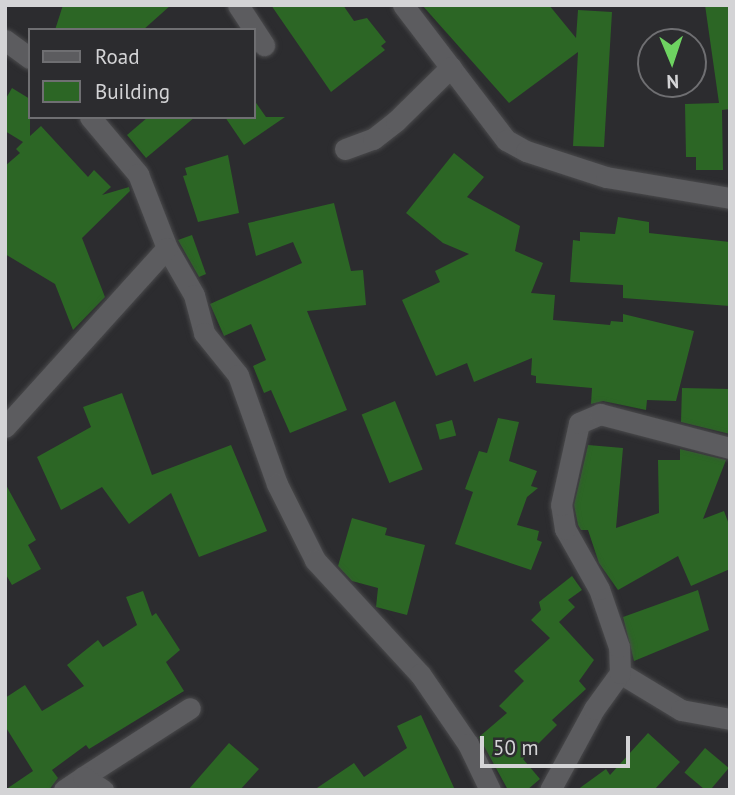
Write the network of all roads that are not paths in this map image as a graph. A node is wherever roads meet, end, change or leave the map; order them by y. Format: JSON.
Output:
{"nodes":[{"id":1,"x":238,"y":5,"type":"edge"},
{"id":2,"x":403,"y":5,"type":"edge"},
{"id":3,"x":253,"y":28,"type":"edge"},
{"id":4,"x":256,"y":33,"type":"edge"},
{"id":5,"x":5,"y":40,"type":"edge"},
{"id":6,"x":264,"y":45,"type":"dead end"},
{"id":7,"x":28,"y":57,"type":"edge"},
{"id":8,"x":451,"y":67,"type":"junction"},
{"id":9,"x":92,"y":119,"type":"edge"},
{"id":10,"x":345,"y":149,"type":"dead end"},
{"id":11,"x":730,"y":198,"type":"edge"},
{"id":12,"x":167,"y":248,"type":"junction"},
{"id":13,"x":5,"y":427,"type":"edge"},
{"id":14,"x":730,"y":448,"type":"edge"},
{"id":15,"x":620,"y":673,"type":"junction"},
{"id":16,"x":190,"y":708,"type":"dead end"},
{"id":17,"x":730,"y":719,"type":"edge"},
{"id":18,"x":83,"y":777,"type":"junction"},
{"id":19,"x":64,"y":790,"type":"edge"},
{"id":20,"x":103,"y":790,"type":"edge"},
{"id":21,"x":490,"y":790,"type":"edge"},
{"id":22,"x":550,"y":790,"type":"edge"}],
"edges":[{"from":1,"to":3,"type":"street"},
{"from":2,"to":8,"type":"street"},
{"from":4,"to":6,"type":"street"},
{"from":5,"to":7,"type":"street"},
{"from":8,"to":10,"type":"street"},
{"from":8,"to":11,"type":"street"},
{"from":9,"to":12,"type":"street"},
{"from":12,"to":13,"type":"street"},
{"from":12,"to":21,"type":"street"},
{"from":14,"to":15,"type":"street"},
{"from":15,"to":17,"type":"street"},
{"from":15,"to":22,"type":"street"},
{"from":16,"to":18,"type":"street"},
{"from":18,"to":19,"type":"street"},
{"from":18,"to":20,"type":"street"}]}
